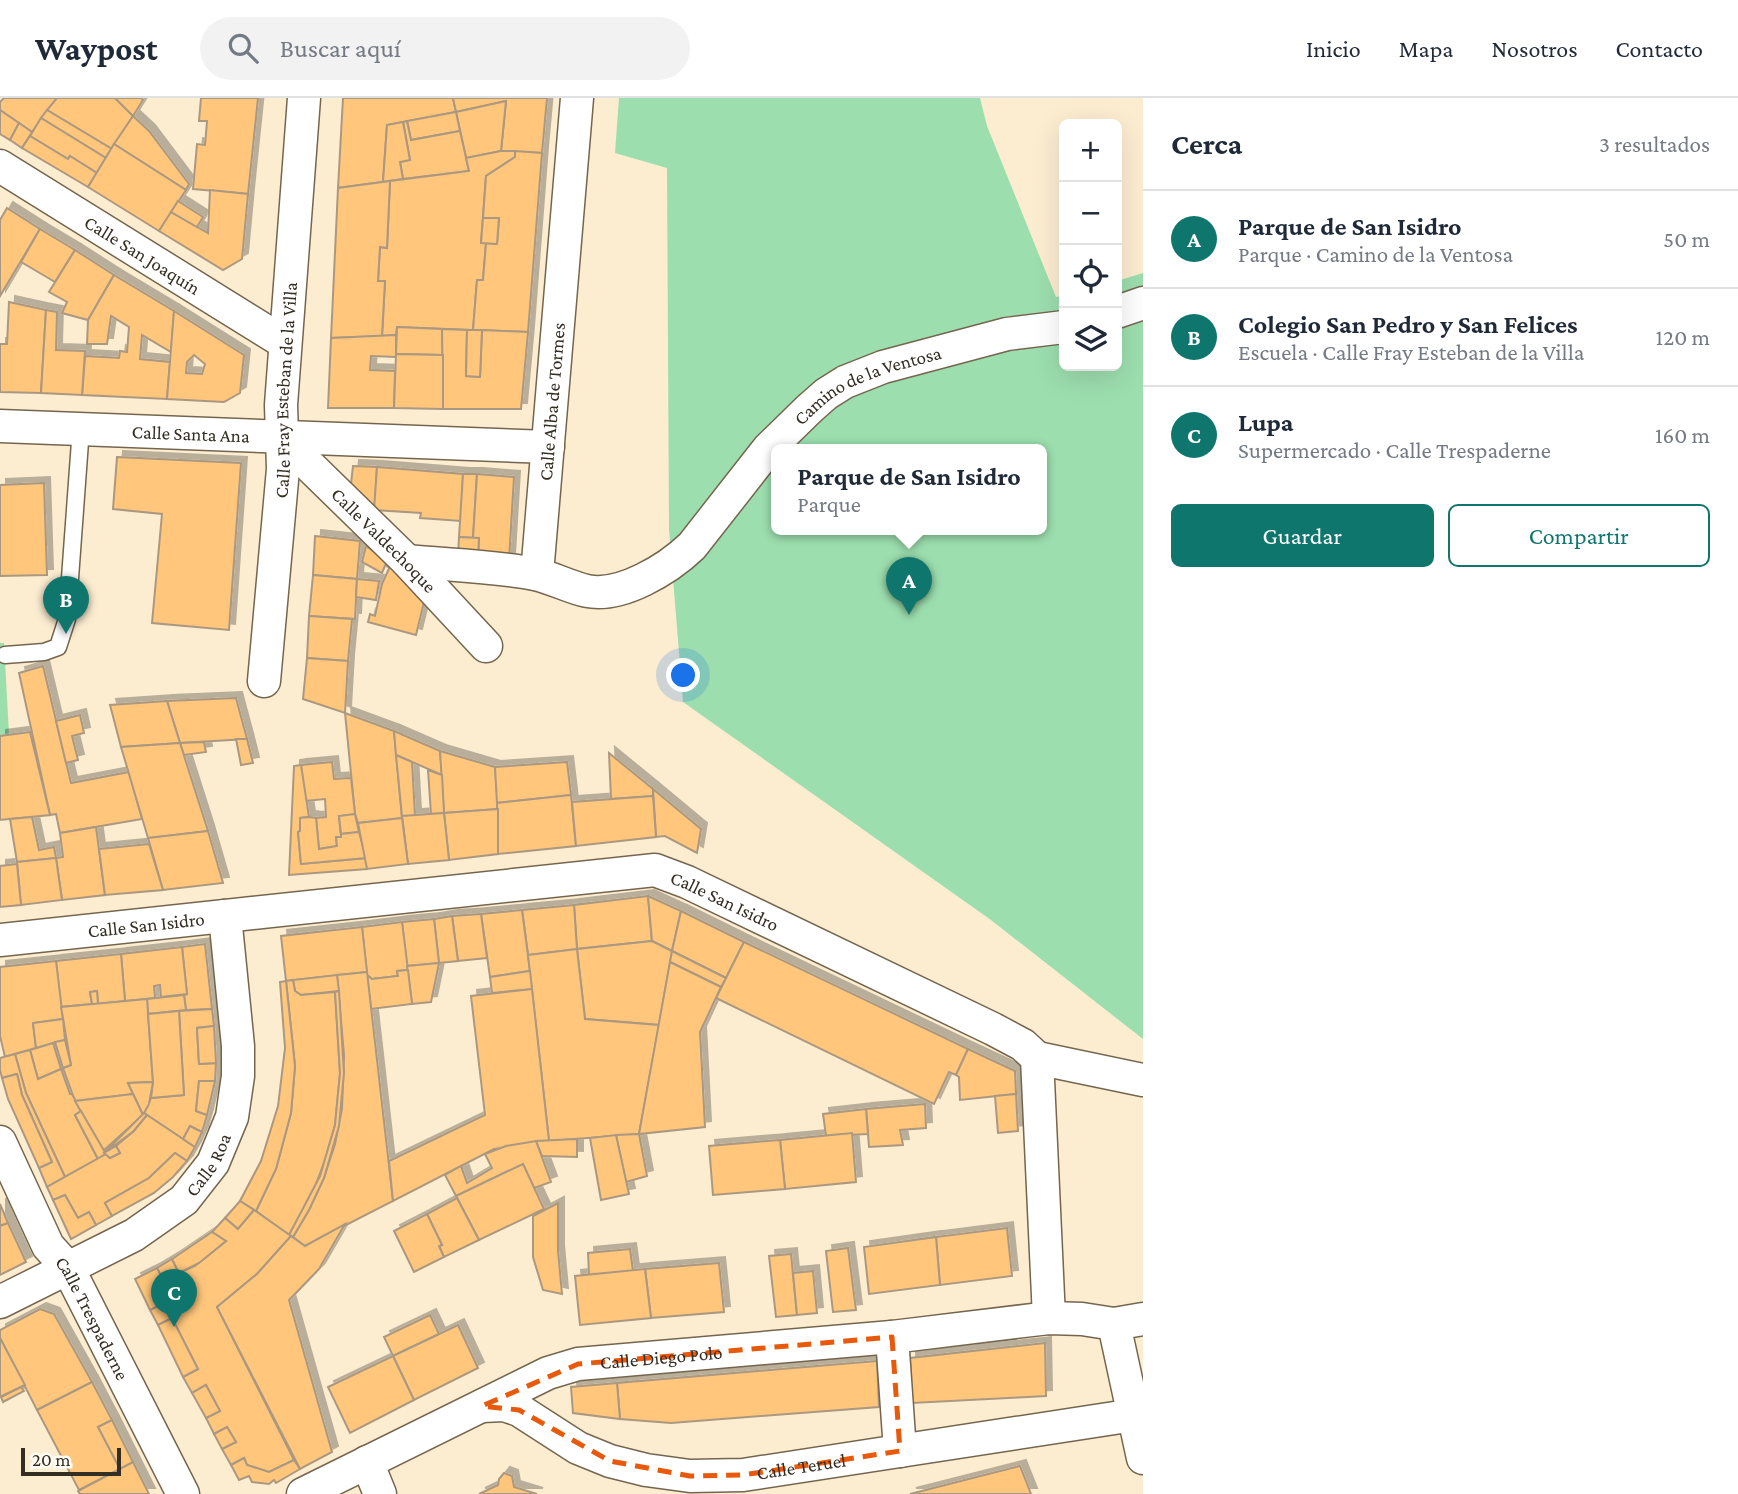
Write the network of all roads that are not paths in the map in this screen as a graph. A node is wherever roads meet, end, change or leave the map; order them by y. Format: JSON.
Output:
{"nodes":[{"id":1,"x":304,"y":98,"type":"edge"},
{"id":2,"x":577,"y":98,"type":"edge"},
{"id":3,"x":0,"y":166,"type":"edge"},
{"id":4,"x":1143,"y":303,"type":"edge"},
{"id":5,"x":1122,"y":310,"type":"edge"},
{"id":6,"x":1059,"y":328,"type":"edge"},
{"id":7,"x":285,"y":343,"type":"junction"},
{"id":8,"x":0,"y":426,"type":"edge"},
{"id":9,"x":81,"y":428,"type":"junction"},
{"id":10,"x":281,"y":438,"type":"junction"},
{"id":11,"x":773,"y":444,"type":"edge"},
{"id":12,"x":771,"y":446,"type":"edge"},
{"id":13,"x":548,"y":447,"type":"junction"},
{"id":14,"x":407,"y":561,"type":"junction"},
{"id":15,"x":537,"y":574,"type":"junction"},
{"id":16,"x":486,"y":646,"type":"dead end"},
{"id":17,"x":5,"y":655,"type":"dead end"},
{"id":18,"x":264,"y":681,"type":"dead end"},
{"id":19,"x":225,"y":916,"type":"junction"},
{"id":20,"x":0,"y":940,"type":"edge"},
{"id":21,"x":1037,"y":1058,"type":"junction"},
{"id":22,"x":1143,"y":1080,"type":"edge"},
{"id":23,"x":0,"y":1142,"type":"edge"},
{"id":24,"x":68,"y":1268,"type":"junction"},
{"id":25,"x":0,"y":1303,"type":"edge"},
{"id":26,"x":1049,"y":1318,"type":"junction"},
{"id":27,"x":1129,"y":1321,"type":"edge"},
{"id":28,"x":892,"y":1337,"type":"junction"},
{"id":29,"x":482,"y":1406,"type":"junction"},
{"id":30,"x":1134,"y":1415,"type":"junction"},
{"id":31,"x":900,"y":1451,"type":"junction"},
{"id":32,"x":1143,"y":1458,"type":"edge"},
{"id":33,"x":368,"y":1462,"type":"junction"},
{"id":34,"x":183,"y":1494,"type":"edge"},
{"id":35,"x":303,"y":1494,"type":"edge"},
{"id":36,"x":380,"y":1494,"type":"edge"}],
"edges":[{"from":1,"to":7,"type":"street","name":"Calle Fray Esteban de la Villa"},
{"from":2,"to":13,"type":"street","name":"Calle Alba de Tormes"},
{"from":3,"to":7,"type":"street","name":"Calle San Joaquín"},
{"from":4,"to":5,"type":"street"},
{"from":6,"to":11,"type":"street","name":"Camino de la Ventosa"},
{"from":7,"to":10,"type":"street","name":"Calle Fray Esteban de la Villa"},
{"from":8,"to":9,"type":"street","name":"Calle Santa Ana"},
{"from":9,"to":10,"type":"street","name":"Calle Santa Ana"},
{"from":9,"to":17,"type":"lane"},
{"from":10,"to":13,"type":"street","name":"Calle Santa Ana"},
{"from":10,"to":14,"type":"street","name":"Calle Valdechoque"},
{"from":10,"to":18,"type":"street","name":"Calle Fray Esteban de la Villa"},
{"from":12,"to":15,"type":"street","name":"Camino de la Ventosa"},
{"from":13,"to":15,"type":"street","name":"Calle Alba de Tormes"},
{"from":14,"to":15,"type":"street"},
{"from":14,"to":16,"type":"street","name":"Calle Valdechoque"},
{"from":19,"to":20,"type":"street","name":"Calle San Isidro"},
{"from":19,"to":21,"type":"street","name":"Calle San Isidro"},
{"from":19,"to":24,"type":"street","name":"Calle Roa"},
{"from":21,"to":22,"type":"street"},
{"from":21,"to":26,"type":"street"},
{"from":23,"to":24,"type":"street","name":"Calle Trespaderne"},
{"from":24,"to":25,"type":"street","name":"Calle Roa"},
{"from":24,"to":34,"type":"street","name":"Calle Trespaderne"},
{"from":26,"to":27,"type":"street","name":"Calle Diego Polo"},
{"from":26,"to":28,"type":"street","name":"Calle Diego Polo"},
{"from":27,"to":30,"type":"street"},
{"from":28,"to":29,"type":"street","name":"Calle Diego Polo"},
{"from":28,"to":31,"type":"street"},
{"from":29,"to":31,"type":"street","name":"Calle Teruel"},
{"from":29,"to":33,"type":"street","name":"Calle Diego Polo"},
{"from":30,"to":31,"type":"street","name":"Calle Teruel"},
{"from":30,"to":32,"type":"street"},
{"from":33,"to":35,"type":"street","name":"Calle Diego Polo"},
{"from":33,"to":36,"type":"street"}]}
